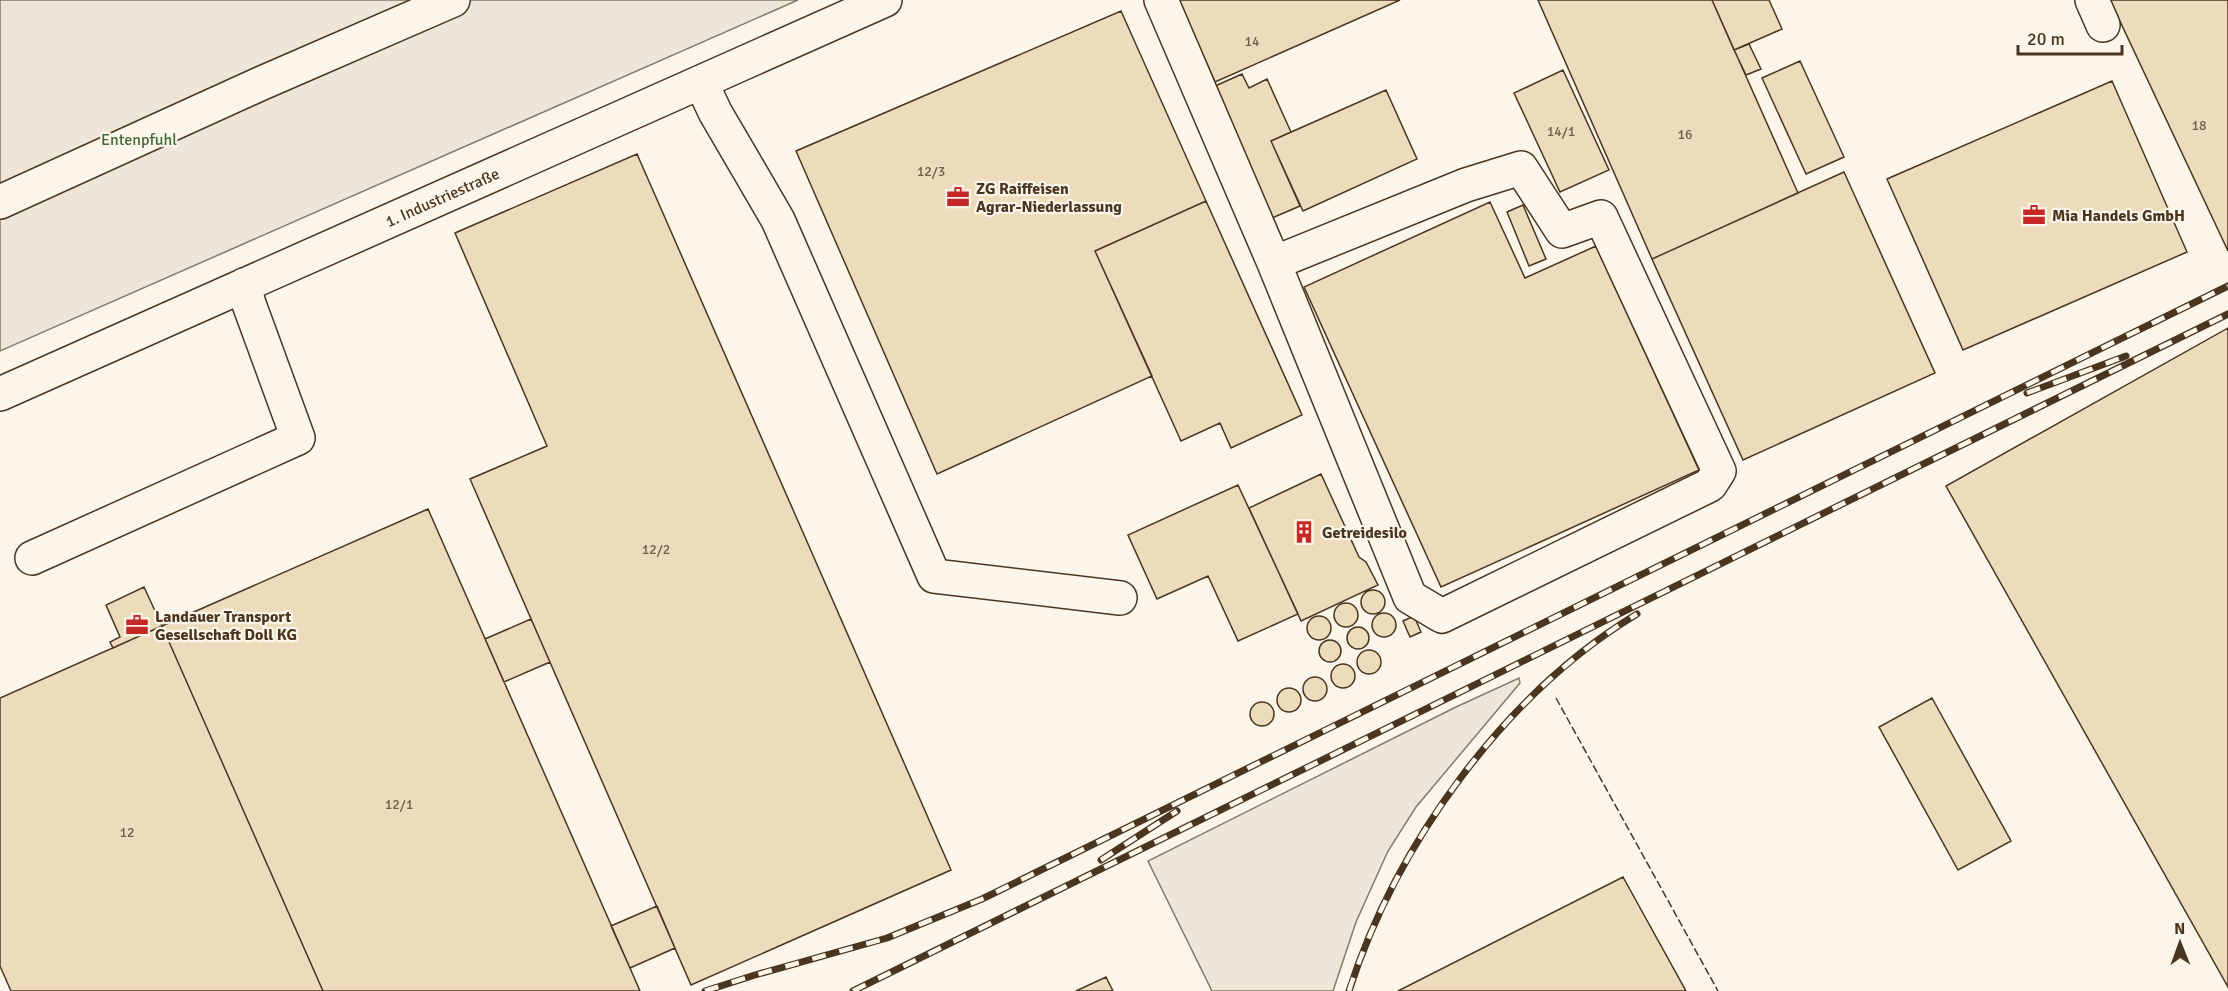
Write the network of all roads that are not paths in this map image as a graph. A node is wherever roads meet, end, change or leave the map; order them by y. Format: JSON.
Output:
{"nodes":[{"id":1,"x":453,"y":0,"type":"edge"},
{"id":2,"x":885,"y":0,"type":"edge"},
{"id":3,"x":1161,"y":0,"type":"edge"},
{"id":4,"x":701,"y":82,"type":"junction"},
{"id":5,"x":0,"y":202,"type":"edge"},
{"id":6,"x":1274,"y":263,"type":"junction"},
{"id":7,"x":244,"y":285,"type":"junction"},
{"id":8,"x":0,"y":394,"type":"edge"},
{"id":9,"x":32,"y":558,"type":"dead end"},
{"id":10,"x":1120,"y":598,"type":"dead end"}],
"edges":[{"from":1,"to":5,"type":"street"},
{"from":2,"to":4,"type":"street","name":"1. Industriestraße"},
{"from":3,"to":6,"type":"street"},
{"from":4,"to":7,"type":"street","name":"1. Industriestraße"},
{"from":4,"to":10,"type":"street"},
{"from":6,"to":6,"type":"street"},
{"from":7,"to":8,"type":"street","name":"1. Industriestraße"},
{"from":7,"to":9,"type":"street"}]}
